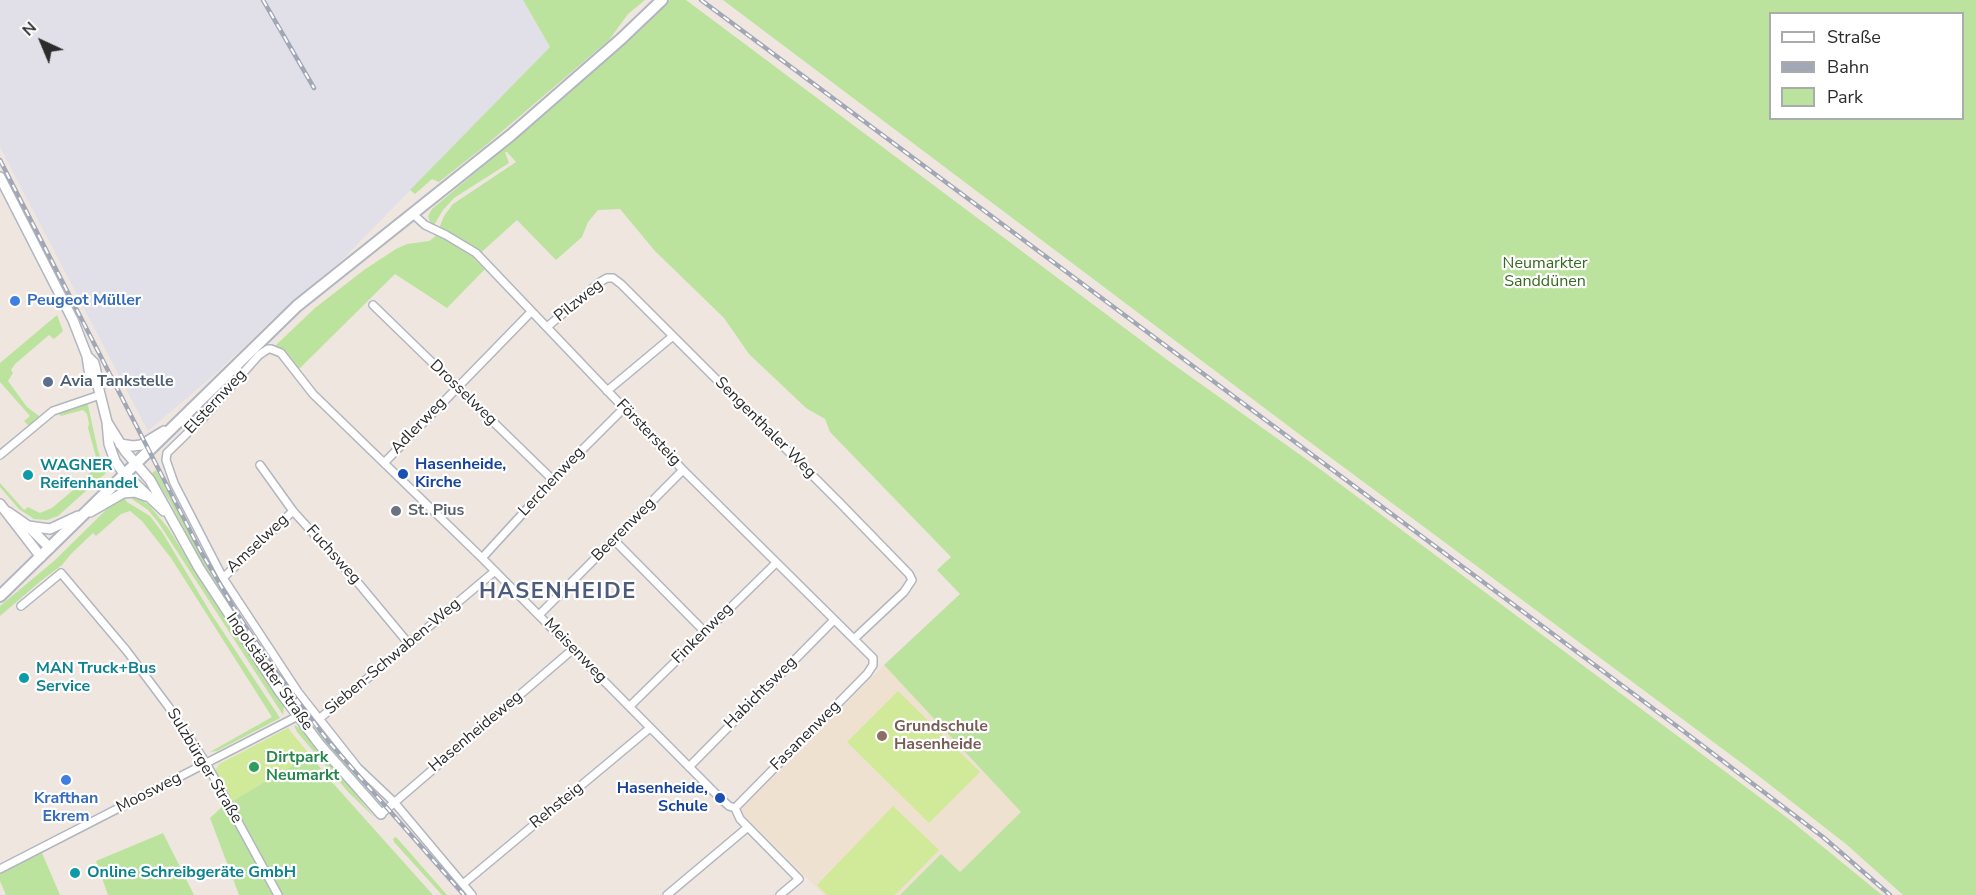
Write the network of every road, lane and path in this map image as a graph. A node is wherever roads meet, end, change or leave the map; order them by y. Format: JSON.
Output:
{"nodes":[{"id":1,"x":659,"y":3,"type":"edge"},
{"id":2,"x":0,"y":177,"type":"edge"},
{"id":3,"x":413,"y":214,"type":"junction"},
{"id":4,"x":613,"y":278,"type":"joint"},
{"id":5,"x":373,"y":305,"type":"dead end"},
{"id":6,"x":531,"y":312,"type":"junction"},
{"id":7,"x":547,"y":327,"type":"junction"},
{"id":8,"x":673,"y":336,"type":"junction"},
{"id":9,"x":271,"y":349,"type":"joint"},
{"id":10,"x":457,"y":388,"type":"junction"},
{"id":11,"x":99,"y":391,"type":"junction"},
{"id":12,"x":607,"y":391,"type":"junction"},
{"id":13,"x":624,"y":408,"type":"junction"},
{"id":14,"x":107,"y":422,"type":"junction"},
{"id":15,"x":178,"y":422,"type":"junction"},
{"id":16,"x":120,"y":444,"type":"junction"},
{"id":17,"x":0,"y":455,"type":"edge"},
{"id":18,"x":384,"y":463,"type":"junction"},
{"id":19,"x":136,"y":464,"type":"junction"},
{"id":20,"x":260,"y":465,"type":"dead end"},
{"id":21,"x":683,"y":470,"type":"junction"},
{"id":22,"x":126,"y":475,"type":"junction"},
{"id":23,"x":553,"y":480,"type":"junction"},
{"id":24,"x":148,"y":497,"type":"junction"},
{"id":25,"x":93,"y":507,"type":"junction"},
{"id":26,"x":3,"y":508,"type":"edge"},
{"id":27,"x":293,"y":511,"type":"junction"},
{"id":28,"x":82,"y":517,"type":"junction"},
{"id":29,"x":171,"y":520,"type":"junction"},
{"id":30,"x":28,"y":526,"type":"junction"},
{"id":31,"x":614,"y":540,"type":"junction"},
{"id":32,"x":50,"y":548,"type":"junction"},
{"id":33,"x":41,"y":556,"type":"junction"},
{"id":34,"x":482,"y":558,"type":"junction"},
{"id":35,"x":776,"y":562,"type":"junction"},
{"id":36,"x":495,"y":571,"type":"junction"},
{"id":37,"x":223,"y":578,"type":"junction"},
{"id":38,"x":0,"y":596,"type":"edge"},
{"id":39,"x":21,"y":606,"type":"dead end"},
{"id":40,"x":540,"y":615,"type":"junction"},
{"id":41,"x":834,"y":620,"type":"junction"},
{"id":42,"x":705,"y":632,"type":"junction"},
{"id":43,"x":854,"y":639,"type":"junction"},
{"id":44,"x":409,"y":644,"type":"junction"},
{"id":45,"x":572,"y":650,"type":"junction"},
{"id":46,"x":874,"y":662,"type":"joint"},
{"id":47,"x":630,"y":706,"type":"junction"},
{"id":48,"x":298,"y":716,"type":"junction"},
{"id":49,"x":319,"y":719,"type":"junction"},
{"id":50,"x":650,"y":728,"type":"junction"},
{"id":51,"x":206,"y":763,"type":"junction"},
{"id":52,"x":689,"y":767,"type":"junction"},
{"id":53,"x":394,"y":802,"type":"junction"},
{"id":54,"x":735,"y":808,"type":"junction"},
{"id":55,"x":381,"y":814,"type":"joint"},
{"id":56,"x":748,"y":827,"type":"junction"},
{"id":57,"x":0,"y":869,"type":"edge"},
{"id":58,"x":463,"y":884,"type":"junction"},
{"id":59,"x":278,"y":895,"type":"edge"},
{"id":60,"x":472,"y":895,"type":"edge"},
{"id":61,"x":667,"y":895,"type":"edge"},
{"id":62,"x":780,"y":895,"type":"edge"}],
"edges":[{"from":1,"to":3,"type":"main road"},
{"from":2,"to":11,"type":"street","name":"Ingolstädter Straße"},
{"from":3,"to":6,"type":"street","name":"Förstersteig"},
{"from":3,"to":15,"type":"main road"},
{"from":4,"to":7,"type":"street","name":"Pilzweg"},
{"from":4,"to":8,"type":"street","name":"Sengenthaler Weg"},
{"from":5,"to":10,"type":"street","name":"Drosselweg"},
{"from":6,"to":7,"type":"street","name":"Förstersteig"},
{"from":6,"to":10,"type":"street","name":"Adlerweg"},
{"from":7,"to":12,"type":"street","name":"Förstersteig"},
{"from":8,"to":12,"type":"street"},
{"from":8,"to":43,"type":"street","name":"Sengenthaler Weg"},
{"from":9,"to":18,"type":"street","name":"Meisenweg"},
{"from":9,"to":37,"type":"street","name":"Elsternweg"},
{"from":10,"to":18,"type":"street","name":"Adlerweg"},
{"from":10,"to":23,"type":"street","name":"Drosselweg"},
{"from":11,"to":14,"type":"street","name":"Ingolstädter Straße"},
{"from":11,"to":17,"type":"street"},
{"from":12,"to":13,"type":"street","name":"Förstersteig"},
{"from":13,"to":21,"type":"street","name":"Förstersteig"},
{"from":13,"to":23,"type":"street","name":"Lerchenweg"},
{"from":14,"to":16,"type":"street","name":"Ingolstädter Straße"},
{"from":14,"to":22,"type":"street","name":"Ingolstädter Straße"},
{"from":15,"to":16,"type":"street"},
{"from":15,"to":19,"type":"main road"},
{"from":16,"to":19,"type":"street","name":"Ingolstädter Straße"},
{"from":18,"to":34,"type":"street","name":"Meisenweg"},
{"from":19,"to":22,"type":"main road"},
{"from":19,"to":29,"type":"street","name":"Ingolstädter Straße"},
{"from":20,"to":27,"type":"street","name":"Fuchsweg"},
{"from":21,"to":31,"type":"street","name":"Beerenweg"},
{"from":21,"to":35,"type":"street","name":"Förstersteig"},
{"from":22,"to":24,"type":"street","name":"Ingolstädter Straße"},
{"from":22,"to":25,"type":"main road"},
{"from":23,"to":34,"type":"street","name":"Lerchenweg"},
{"from":24,"to":28,"type":"street"},
{"from":24,"to":29,"type":"street","name":"Ingolstädter Straße"},
{"from":25,"to":28,"type":"main road"},
{"from":25,"to":30,"type":"street"},
{"from":26,"to":30,"type":"street"},
{"from":26,"to":33,"type":"street"},
{"from":27,"to":37,"type":"street","name":"Amselweg"},
{"from":27,"to":44,"type":"street","name":"Fuchsweg"},
{"from":28,"to":32,"type":"main road"},
{"from":29,"to":48,"type":"street","name":"Ingolstädter Straße"},
{"from":30,"to":32,"type":"street"},
{"from":31,"to":40,"type":"street","name":"Beerenweg"},
{"from":31,"to":42,"type":"street"},
{"from":32,"to":33,"type":"main road"},
{"from":33,"to":38,"type":"main road"},
{"from":34,"to":36,"type":"street","name":"Meisenweg"},
{"from":35,"to":41,"type":"street","name":"Förstersteig"},
{"from":35,"to":42,"type":"street","name":"Finkenweg"},
{"from":36,"to":40,"type":"street","name":"Meisenweg"},
{"from":36,"to":44,"type":"street","name":"Sieben-Schwaben-Weg"},
{"from":37,"to":49,"type":"street"},
{"from":39,"to":51,"type":"street","name":"Sulzbürger Straße"},
{"from":40,"to":45,"type":"street","name":"Meisenweg"},
{"from":41,"to":43,"type":"street","name":"Förstersteig"},
{"from":41,"to":52,"type":"street","name":"Habichtsweg"},
{"from":42,"to":47,"type":"street","name":"Finkenweg"},
{"from":43,"to":46,"type":"street","name":"Förstersteig"},
{"from":44,"to":49,"type":"street","name":"Sieben-Schwaben-Weg"},
{"from":45,"to":47,"type":"street","name":"Meisenweg"},
{"from":45,"to":53,"type":"street","name":"Hasenheideweg"},
{"from":46,"to":54,"type":"street","name":"Fasanenweg"},
{"from":47,"to":50,"type":"street","name":"Meisenweg"},
{"from":48,"to":51,"type":"street","name":"Moosweg"},
{"from":48,"to":55,"type":"street","name":"Ingolstädter Straße"},
{"from":49,"to":53,"type":"street"},
{"from":50,"to":52,"type":"street","name":"Meisenweg"},
{"from":50,"to":58,"type":"street","name":"Rehsteig"},
{"from":51,"to":57,"type":"street","name":"Moosweg"},
{"from":51,"to":59,"type":"street","name":"Sulzbürger Straße"},
{"from":52,"to":54,"type":"street","name":"Meisenweg"},
{"from":53,"to":55,"type":"street","name":"Hasenheideweg"},
{"from":53,"to":58,"type":"street"},
{"from":54,"to":56,"type":"street","name":"Meisenweg"},
{"from":56,"to":61,"type":"street"},
{"from":56,"to":62,"type":"street","name":"Meisenweg"},
{"from":58,"to":60,"type":"street"}]}
